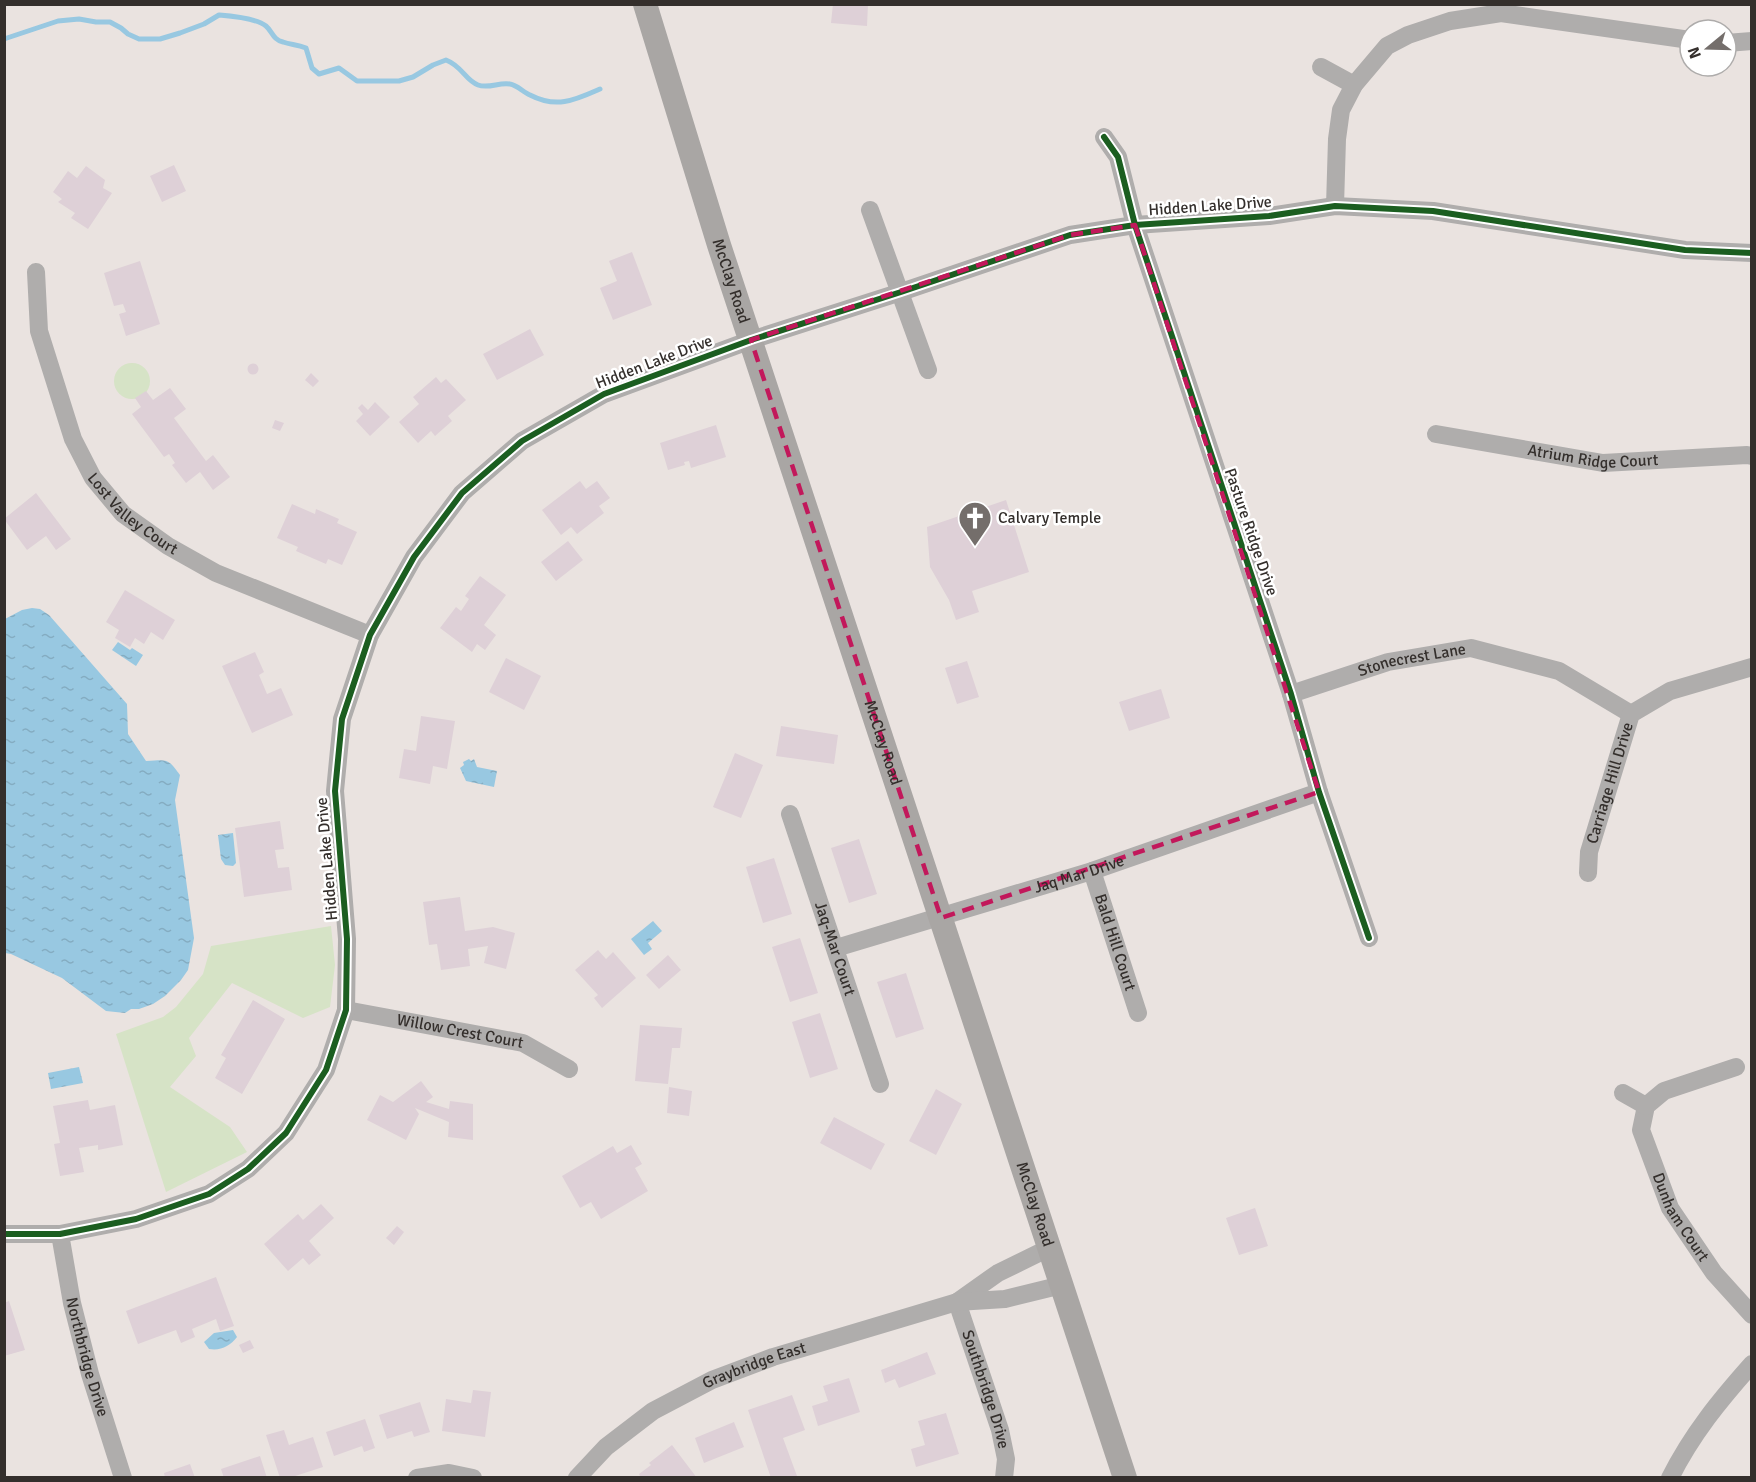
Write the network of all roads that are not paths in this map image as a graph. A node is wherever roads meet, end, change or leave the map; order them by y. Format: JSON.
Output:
{"nodes":[{"id":1,"x":645,"y":4,"type":"edge"},
{"id":2,"x":1678,"y":38,"type":"edge"},
{"id":3,"x":1321,"y":67,"type":"dead end"},
{"id":4,"x":1354,"y":85,"type":"junction"},
{"id":5,"x":1104,"y":137,"type":"dead end"},
{"id":6,"x":1335,"y":206,"type":"junction"},
{"id":7,"x":870,"y":210,"type":"dead end"},
{"id":8,"x":1135,"y":225,"type":"junction"},
{"id":9,"x":1752,"y":253,"type":"edge"},
{"id":10,"x":36,"y":272,"type":"dead end"},
{"id":11,"x":901,"y":292,"type":"junction"},
{"id":12,"x":751,"y":340,"type":"junction"},
{"id":13,"x":928,"y":370,"type":"dead end"},
{"id":14,"x":1436,"y":434,"type":"dead end"},
{"id":15,"x":1752,"y":456,"type":"edge"},
{"id":16,"x":370,"y":635,"type":"junction"},
{"id":17,"x":1752,"y":667,"type":"edge"},
{"id":18,"x":1291,"y":694,"type":"junction"},
{"id":19,"x":1631,"y":714,"type":"junction"},
{"id":20,"x":1319,"y":792,"type":"junction"},
{"id":21,"x":790,"y":814,"type":"dead end"},
{"id":22,"x":1092,"y":871,"type":"junction"},
{"id":23,"x":1588,"y":873,"type":"dead end"},
{"id":24,"x":941,"y":918,"type":"junction"},
{"id":25,"x":1369,"y":938,"type":"dead end"},
{"id":26,"x":836,"y":948,"type":"junction"},
{"id":27,"x":346,"y":1010,"type":"junction"},
{"id":28,"x":1138,"y":1013,"type":"dead end"},
{"id":29,"x":1736,"y":1066,"type":"dead end"},
{"id":30,"x":569,"y":1069,"type":"dead end"},
{"id":31,"x":880,"y":1084,"type":"dead end"},
{"id":32,"x":1623,"y":1093,"type":"dead end"},
{"id":33,"x":1646,"y":1106,"type":"junction"},
{"id":34,"x":4,"y":1234,"type":"edge"},
{"id":35,"x":60,"y":1234,"type":"junction"},
{"id":36,"x":1049,"y":1248,"type":"junction"},
{"id":37,"x":1062,"y":1285,"type":"junction"},
{"id":38,"x":957,"y":1302,"type":"junction"},
{"id":39,"x":1752,"y":1315,"type":"edge"},
{"id":40,"x":1752,"y":1364,"type":"edge"},
{"id":41,"x":123,"y":1478,"type":"edge"},
{"id":42,"x":417,"y":1478,"type":"edge"},
{"id":43,"x":473,"y":1478,"type":"edge"},
{"id":44,"x":577,"y":1478,"type":"edge"},
{"id":45,"x":1004,"y":1478,"type":"edge"},
{"id":46,"x":1125,"y":1478,"type":"edge"},
{"id":47,"x":1670,"y":1478,"type":"edge"}],
"edges":[{"from":1,"to":12,"type":"main road","name":"McClay Road"},
{"from":2,"to":4,"type":"street"},
{"from":3,"to":4,"type":"street"},
{"from":4,"to":6,"type":"street"},
{"from":5,"to":8,"type":"street","name":"Pasture Ridge Drive"},
{"from":6,"to":8,"type":"street","name":"Hidden Lake Drive"},
{"from":6,"to":9,"type":"street","name":"Hidden Lake Drive"},
{"from":7,"to":11,"type":"street"},
{"from":8,"to":11,"type":"street","name":"Hidden Lake Drive"},
{"from":8,"to":18,"type":"street","name":"Pasture Ridge Drive"},
{"from":10,"to":16,"type":"street","name":"Lost Valley Court"},
{"from":11,"to":12,"type":"street","name":"Hidden Lake Drive"},
{"from":11,"to":13,"type":"street"},
{"from":12,"to":16,"type":"street","name":"Hidden Lake Drive"},
{"from":12,"to":24,"type":"main road","name":"McClay Road"},
{"from":14,"to":15,"type":"street","name":"Atrium Ridge Court"},
{"from":16,"to":27,"type":"street","name":"Hidden Lake Drive"},
{"from":17,"to":19,"type":"street","name":"Carriage Hill Drive"},
{"from":18,"to":19,"type":"street","name":"Stonecrest Lane"},
{"from":18,"to":20,"type":"street","name":"Pasture Ridge Drive"},
{"from":19,"to":23,"type":"street","name":"Carriage Hill Drive"},
{"from":20,"to":22,"type":"street","name":"Jaq Mar Drive"},
{"from":20,"to":25,"type":"street","name":"Pasture Ridge Drive"},
{"from":21,"to":26,"type":"street","name":"Jaq-Mar Court"},
{"from":22,"to":24,"type":"street","name":"Jaq Mar Drive"},
{"from":22,"to":28,"type":"street","name":"Bald Hill Court"},
{"from":24,"to":26,"type":"street","name":"Jaq Mar Drive"},
{"from":24,"to":36,"type":"main road","name":"McClay Road"},
{"from":26,"to":31,"type":"street","name":"Jaq-Mar Court"},
{"from":27,"to":30,"type":"street","name":"Willow Crest Court"},
{"from":27,"to":35,"type":"street","name":"Hidden Lake Drive"},
{"from":29,"to":33,"type":"street"},
{"from":32,"to":33,"type":"street"},
{"from":33,"to":39,"type":"street","name":"Dunham Court"},
{"from":34,"to":35,"type":"street","name":"Hidden Lake Drive"},
{"from":35,"to":41,"type":"street","name":"Northbridge Drive"},
{"from":36,"to":37,"type":"main road","name":"McClay Road"},
{"from":36,"to":38,"type":"street","name":"Graybridge East"},
{"from":37,"to":38,"type":"street","name":"Graybridge East"},
{"from":37,"to":46,"type":"main road","name":"McClay Road"},
{"from":38,"to":44,"type":"street","name":"Graybridge East"},
{"from":38,"to":45,"type":"street","name":"Southbridge Drive"},
{"from":40,"to":47,"type":"street"},
{"from":42,"to":43,"type":"street"}]}
